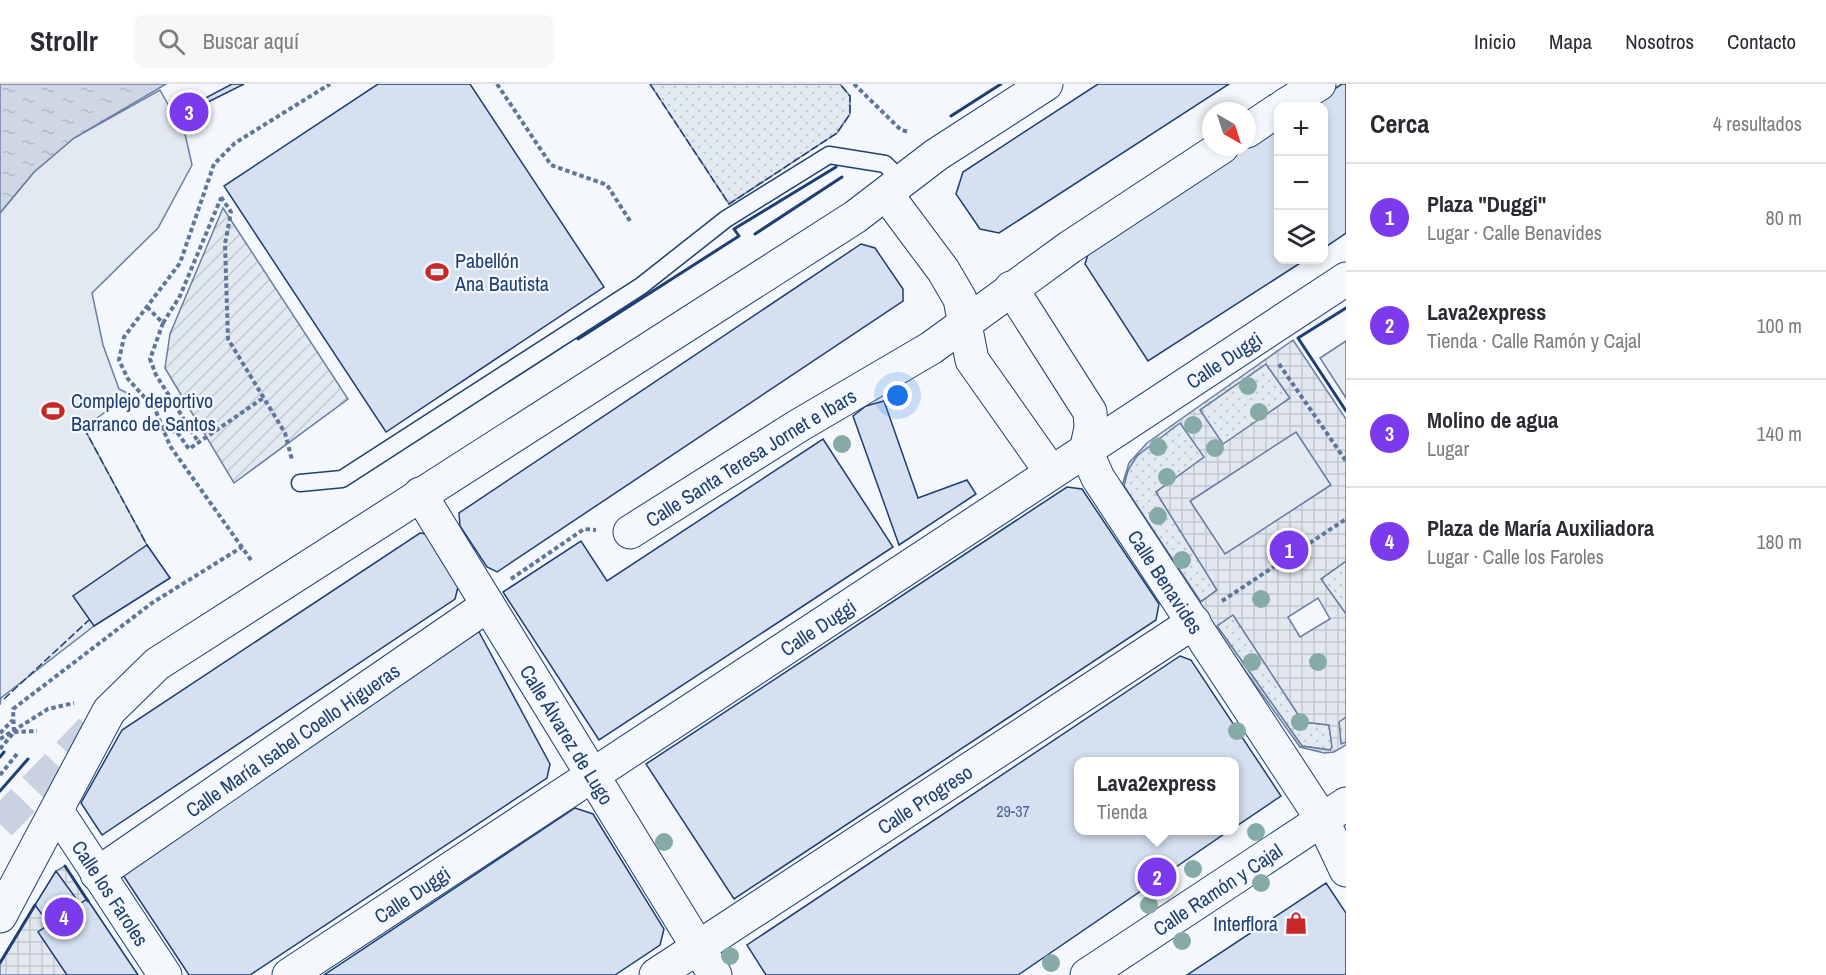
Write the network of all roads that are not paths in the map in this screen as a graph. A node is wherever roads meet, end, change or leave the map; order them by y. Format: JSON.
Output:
{"nodes":[{"id":1,"x":1046,"y":84,"type":"edge"},
{"id":2,"x":1319,"y":84,"type":"edge"},
{"id":3,"x":1290,"y":102,"type":"edge"},
{"id":4,"x":1274,"y":113,"type":"edge"},
{"id":5,"x":1256,"y":125,"type":"edge"},
{"id":6,"x":1209,"y":156,"type":"edge"},
{"id":7,"x":895,"y":188,"type":"junction"},
{"id":8,"x":1346,"y":279,"type":"edge"},
{"id":9,"x":1011,"y":288,"type":"junction"},
{"id":10,"x":963,"y":323,"type":"junction"},
{"id":11,"x":1086,"y":451,"type":"junction"},
{"id":12,"x":1051,"y":472,"type":"junction"},
{"id":13,"x":300,"y":483,"type":"road end"},
{"id":14,"x":420,"y":494,"type":"junction"},
{"id":15,"x":630,"y":532,"type":"road end"},
{"id":16,"x":488,"y":605,"type":"junction"},
{"id":17,"x":1194,"y":622,"type":"junction"},
{"id":18,"x":592,"y":774,"type":"junction"},
{"id":19,"x":57,"y":811,"type":"junction"},
{"id":20,"x":1334,"y":811,"type":"edge"},
{"id":21,"x":1346,"y":870,"type":"edge"},
{"id":22,"x":97,"y":874,"type":"junction"},
{"id":23,"x":0,"y":916,"type":"edge"},
{"id":24,"x":698,"y":947,"type":"junction"},
{"id":25,"x":165,"y":975,"type":"edge"},
{"id":26,"x":289,"y":975,"type":"edge"},
{"id":27,"x":656,"y":975,"type":"edge"},
{"id":28,"x":715,"y":975,"type":"edge"},
{"id":29,"x":1087,"y":975,"type":"edge"}],
"edges":[{"from":1,"to":7,"type":"street"},
{"from":2,"to":3,"type":"street"},
{"from":4,"to":5,"type":"street"},
{"from":6,"to":9,"type":"street","name":"Calle Santa Teresa Jornet e Ibars"},
{"from":7,"to":10,"type":"street"},
{"from":7,"to":13,"type":"lane"},
{"from":7,"to":14,"type":"street"},
{"from":8,"to":11,"type":"street","name":"Calle Duggi"},
{"from":9,"to":10,"type":"street","name":"Calle Santa Teresa Jornet e Ibars"},
{"from":9,"to":11,"type":"street"},
{"from":10,"to":12,"type":"street"},
{"from":10,"to":15,"type":"street","name":"Calle Santa Teresa Jornet e Ibars"},
{"from":11,"to":12,"type":"street","name":"Calle Duggi"},
{"from":11,"to":17,"type":"street","name":"Calle Benavides"},
{"from":12,"to":18,"type":"street","name":"Calle Duggi"},
{"from":14,"to":16,"type":"street","name":"Calle Álvarez de Lugo"},
{"from":14,"to":19,"type":"street"},
{"from":16,"to":18,"type":"street","name":"Calle Álvarez de Lugo"},
{"from":16,"to":22,"type":"street","name":"Calle María Isabel Coello Higueras"},
{"from":17,"to":20,"type":"street","name":"Calle Benavides"},
{"from":17,"to":24,"type":"street","name":"Calle Progreso"},
{"from":18,"to":24,"type":"street","name":"Calle Álvarez de Lugo"},
{"from":18,"to":26,"type":"street","name":"Calle Duggi"},
{"from":19,"to":22,"type":"street","name":"Calle los Faroles"},
{"from":19,"to":23,"type":"street"},
{"from":20,"to":21,"type":"street","name":"Calle Benavides"},
{"from":20,"to":29,"type":"street","name":"Calle Ramón y Cajal"},
{"from":22,"to":25,"type":"street","name":"Calle los Faroles"},
{"from":24,"to":27,"type":"street","name":"Calle Progreso"},
{"from":24,"to":28,"type":"street","name":"Calle Álvarez de Lugo"}]}
